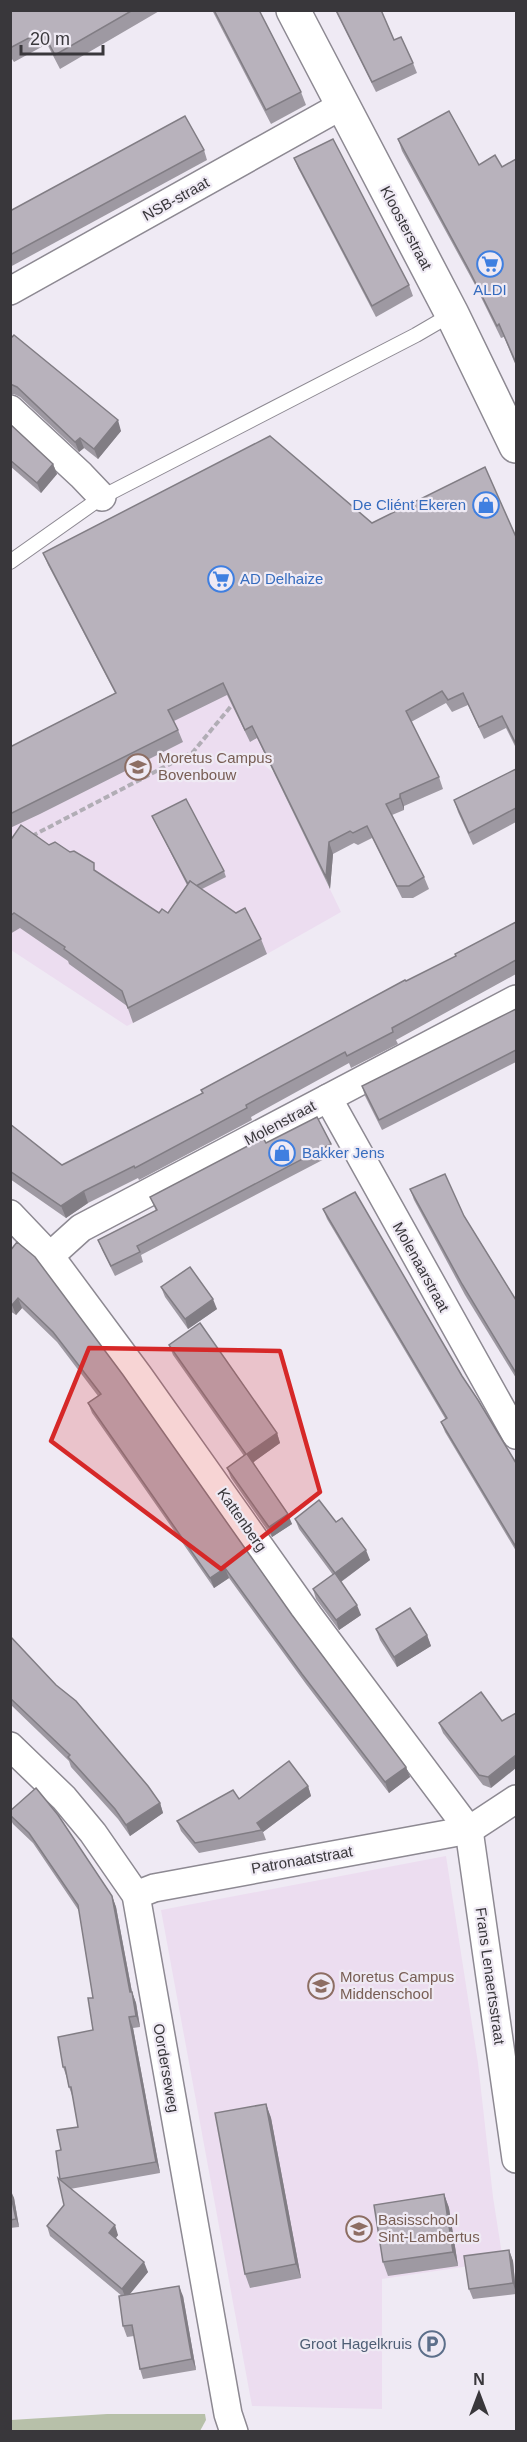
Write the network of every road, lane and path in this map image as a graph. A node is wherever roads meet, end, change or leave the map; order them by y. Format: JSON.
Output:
{"nodes":[{"id":1,"x":293,"y":10,"type":"edge"},
{"id":2,"x":341,"y":106,"type":"junction"},
{"id":3,"x":10,"y":291,"type":"edge"},
{"id":4,"x":452,"y":314,"type":"junction"},
{"id":5,"x":10,"y":409,"type":"edge"},
{"id":6,"x":516,"y":446,"type":"edge"},
{"id":7,"x":102,"y":498,"type":"junction"},
{"id":8,"x":10,"y":562,"type":"edge"},
{"id":9,"x":232,"y":705,"type":"edge"},
{"id":10,"x":30,"y":837,"type":"edge"},
{"id":11,"x":516,"y":999,"type":"edge"},
{"id":12,"x":328,"y":1098,"type":"junction"},
{"id":13,"x":13,"y":1222,"type":"edge"},
{"id":14,"x":50,"y":1256,"type":"junction"},
{"id":15,"x":516,"y":1435,"type":"edge"},
{"id":16,"x":10,"y":1746,"type":"edge"},
{"id":17,"x":516,"y":1799,"type":"edge"},
{"id":18,"x":470,"y":1830,"type":"junction"},
{"id":19,"x":136,"y":1895,"type":"junction"},
{"id":20,"x":516,"y":2159,"type":"edge"},
{"id":21,"x":234,"y":2432,"type":"edge"}],
"edges":[{"from":1,"to":2,"type":"main road","name":"Kloosterstraat"},
{"from":2,"to":3,"type":"street","name":"NSB-straat"},
{"from":2,"to":4,"type":"main road","name":"Kloosterstraat"},
{"from":4,"to":6,"type":"main road","name":"Kloosterstraat"},
{"from":4,"to":7,"type":"lane"},
{"from":5,"to":7,"type":"street"},
{"from":7,"to":8,"type":"lane"},
{"from":9,"to":10,"type":"path"},
{"from":11,"to":12,"type":"street","name":"Molenstraat"},
{"from":12,"to":14,"type":"street","name":"Molenstraat"},
{"from":12,"to":15,"type":"street","name":"Molenaarstraat"},
{"from":13,"to":14,"type":"street","name":"Kattenberg"},
{"from":14,"to":18,"type":"street","name":"Kattenberg"},
{"from":16,"to":19,"type":"street","name":"Oorderseweg"},
{"from":17,"to":18,"type":"street"},
{"from":18,"to":19,"type":"street","name":"Patronaatstraat"},
{"from":18,"to":20,"type":"street","name":"Frans Lenaertsstraat"},
{"from":19,"to":21,"type":"street","name":"Oorderseweg"}]}
